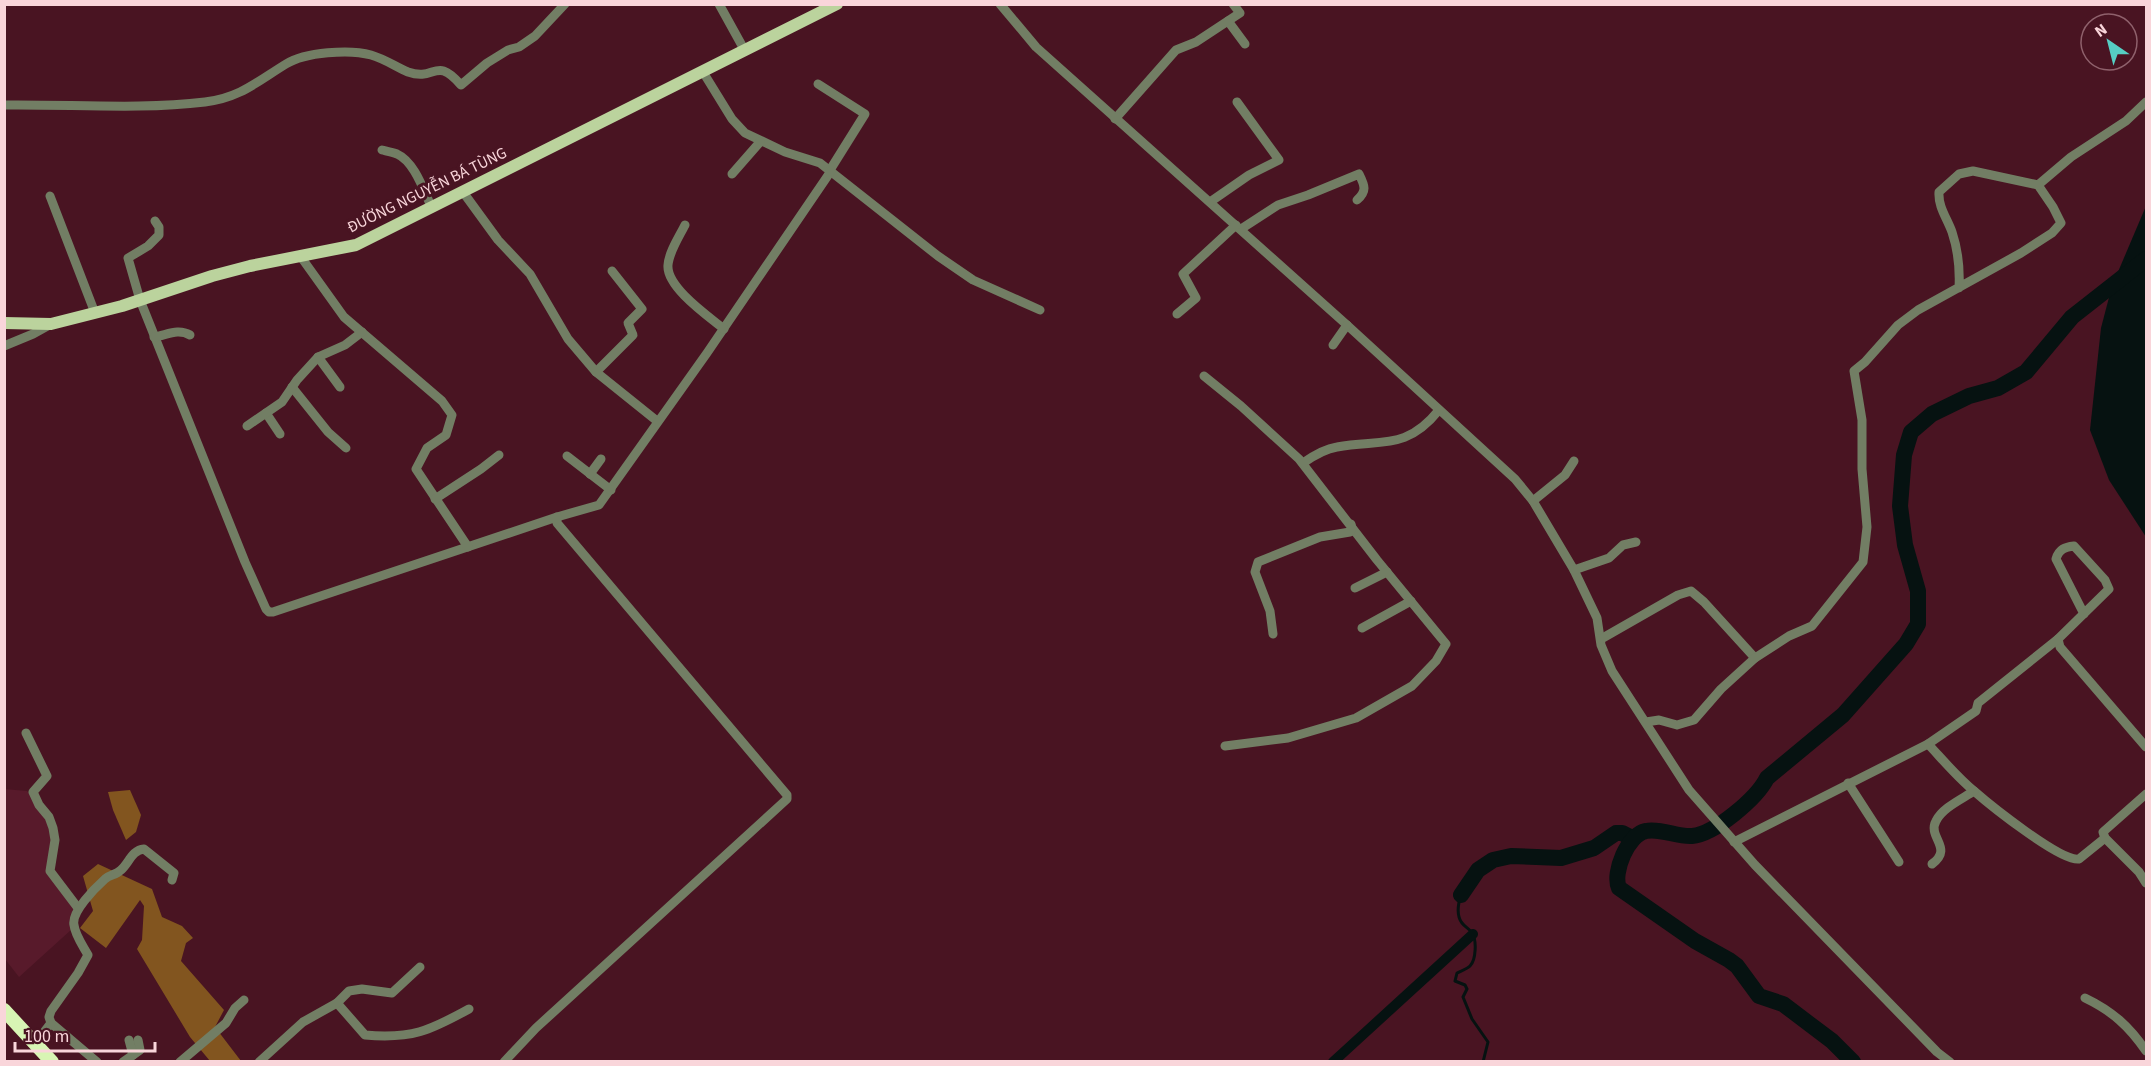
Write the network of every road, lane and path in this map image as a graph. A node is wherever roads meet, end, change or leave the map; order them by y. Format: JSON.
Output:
{"nodes":[{"id":1,"x":565,"y":4,"type":"edge"},
{"id":2,"x":719,"y":4,"type":"edge"},
{"id":3,"x":837,"y":4,"type":"edge"},
{"id":4,"x":1000,"y":4,"type":"edge"},
{"id":5,"x":1233,"y":4,"type":"edge"},
{"id":6,"x":1228,"y":21,"type":"junction"},
{"id":7,"x":1245,"y":44,"type":"dead end"},
{"id":8,"x":745,"y":51,"type":"junction"},
{"id":9,"x":703,"y":72,"type":"junction"},
{"id":10,"x":818,"y":84,"type":"dead end"},
{"id":11,"x":1237,"y":102,"type":"dead end"},
{"id":12,"x":2146,"y":102,"type":"edge"},
{"id":13,"x":4,"y":105,"type":"edge"},
{"id":14,"x":1115,"y":119,"type":"junction"},
{"id":15,"x":760,"y":142,"type":"junction"},
{"id":16,"x":382,"y":150,"type":"dead end"},
{"id":17,"x":831,"y":171,"type":"junction"},
{"id":18,"x":732,"y":174,"type":"dead end"},
{"id":19,"x":2038,"y":185,"type":"junction"},
{"id":20,"x":464,"y":192,"type":"junction"},
{"id":21,"x":50,"y":196,"type":"dead end"},
{"id":22,"x":1357,"y":200,"type":"dead end"},
{"id":23,"x":1210,"y":202,"type":"junction"},
{"id":24,"x":432,"y":208,"type":"junction"},
{"id":25,"x":155,"y":221,"type":"dead end"},
{"id":26,"x":685,"y":225,"type":"dead end"},
{"id":27,"x":1238,"y":227,"type":"junction"},
{"id":28,"x":300,"y":257,"type":"junction"},
{"id":29,"x":612,"y":271,"type":"dead end"},
{"id":30,"x":1959,"y":288,"type":"junction"},
{"id":31,"x":140,"y":300,"type":"junction"},
{"id":32,"x":1040,"y":310,"type":"dead end"},
{"id":33,"x":95,"y":313,"type":"junction"},
{"id":34,"x":1177,"y":314,"type":"dead end"},
{"id":35,"x":4,"y":323,"type":"edge"},
{"id":36,"x":51,"y":324,"type":"junction"},
{"id":37,"x":1347,"y":325,"type":"junction"},
{"id":38,"x":724,"y":328,"type":"junction"},
{"id":39,"x":362,"y":332,"type":"junction"},
{"id":40,"x":190,"y":335,"type":"dead end"},
{"id":41,"x":154,"y":338,"type":"junction"},
{"id":42,"x":1333,"y":345,"type":"dead end"},
{"id":43,"x":4,"y":346,"type":"edge"},
{"id":44,"x":318,"y":357,"type":"junction"},
{"id":45,"x":596,"y":372,"type":"junction"},
{"id":46,"x":1204,"y":376,"type":"dead end"},
{"id":47,"x":292,"y":387,"type":"junction"},
{"id":48,"x":340,"y":387,"type":"dead end"},
{"id":49,"x":1439,"y":410,"type":"junction"},
{"id":50,"x":266,"y":413,"type":"junction"},
{"id":51,"x":657,"y":421,"type":"junction"},
{"id":52,"x":247,"y":426,"type":"dead end"},
{"id":53,"x":280,"y":434,"type":"dead end"},
{"id":54,"x":346,"y":448,"type":"dead end"},
{"id":55,"x":499,"y":455,"type":"dead end"},
{"id":56,"x":567,"y":456,"type":"dead end"},
{"id":57,"x":601,"y":459,"type":"dead end"},
{"id":58,"x":1574,"y":461,"type":"dead end"},
{"id":59,"x":1303,"y":463,"type":"junction"},
{"id":60,"x":590,"y":474,"type":"junction"},
{"id":61,"x":611,"y":490,"type":"junction"},
{"id":62,"x":435,"y":499,"type":"junction"},
{"id":63,"x":1533,"y":501,"type":"junction"},
{"id":64,"x":557,"y":517,"type":"junction"},
{"id":65,"x":1351,"y":524,"type":"junction"},
{"id":66,"x":1636,"y":542,"type":"dead end"},
{"id":67,"x":468,"y":547,"type":"junction"},
{"id":68,"x":1574,"y":570,"type":"junction"},
{"id":69,"x":1387,"y":572,"type":"junction"},
{"id":70,"x":1355,"y":588,"type":"dead end"},
{"id":71,"x":1411,"y":601,"type":"junction"},
{"id":72,"x":2084,"y":614,"type":"junction"},
{"id":73,"x":1362,"y":628,"type":"dead end"},
{"id":74,"x":1273,"y":634,"type":"dead end"},
{"id":75,"x":1601,"y":639,"type":"junction"},
{"id":76,"x":2058,"y":639,"type":"junction"},
{"id":77,"x":1755,"y":658,"type":"junction"},
{"id":78,"x":1646,"y":722,"type":"junction"},
{"id":79,"x":26,"y":733,"type":"dead end"},
{"id":80,"x":1928,"y":744,"type":"junction"},
{"id":81,"x":1225,"y":746,"type":"dead end"},
{"id":82,"x":2146,"y":747,"type":"edge"},
{"id":83,"x":1848,"y":783,"type":"junction"},
{"id":84,"x":1974,"y":791,"type":"junction"},
{"id":85,"x":2146,"y":794,"type":"edge"},
{"id":86,"x":1731,"y":838,"type":"junction"},
{"id":87,"x":2105,"y":838,"type":"junction"},
{"id":88,"x":1899,"y":862,"type":"dead end"},
{"id":89,"x":1932,"y":864,"type":"dead end"},
{"id":90,"x":172,"y":880,"type":"dead end"},
{"id":91,"x":2146,"y":883,"type":"edge"},
{"id":92,"x":78,"y":908,"type":"junction"},
{"id":93,"x":420,"y":967,"type":"dead end"},
{"id":94,"x":2085,"y":998,"type":"dead end"},
{"id":95,"x":244,"y":1000,"type":"dead end"},
{"id":96,"x":337,"y":1003,"type":"junction"},
{"id":97,"x":469,"y":1009,"type":"dead end"},
{"id":98,"x":4,"y":1010,"type":"edge"},
{"id":99,"x":51,"y":1023,"type":"junction"},
{"id":100,"x":134,"y":1040,"type":"dead end"},
{"id":101,"x":35,"y":1044,"type":"junction"},
{"id":102,"x":2146,"y":1051,"type":"edge"},
{"id":103,"x":52,"y":1062,"type":"edge"},
{"id":104,"x":97,"y":1062,"type":"edge"},
{"id":105,"x":123,"y":1062,"type":"edge"},
{"id":106,"x":180,"y":1062,"type":"edge"},
{"id":107,"x":259,"y":1062,"type":"edge"},
{"id":108,"x":504,"y":1062,"type":"edge"},
{"id":109,"x":1950,"y":1062,"type":"edge"}],
"edges":[{"from":1,"to":13,"type":"street"},
{"from":2,"to":8,"type":"street"},
{"from":3,"to":8,"type":"main road","name":"ĐƯỜNG NGUYỄN BÁ TÙNG"},
{"from":4,"to":14,"type":"street"},
{"from":5,"to":6,"type":"street"},
{"from":6,"to":7,"type":"street"},
{"from":6,"to":14,"type":"street"},
{"from":8,"to":9,"type":"main road","name":"ĐƯỜNG NGUYỄN BÁ TÙNG"},
{"from":9,"to":15,"type":"street"},
{"from":9,"to":20,"type":"main road","name":"ĐƯỜNG NGUYỄN BÁ TÙNG"},
{"from":10,"to":17,"type":"street"},
{"from":11,"to":23,"type":"street"},
{"from":12,"to":19,"type":"street"},
{"from":14,"to":23,"type":"street"},
{"from":15,"to":17,"type":"street"},
{"from":15,"to":18,"type":"street"},
{"from":16,"to":24,"type":"street"},
{"from":17,"to":32,"type":"street"},
{"from":17,"to":38,"type":"street"},
{"from":19,"to":30,"type":"street"},
{"from":19,"to":30,"type":"street"},
{"from":20,"to":24,"type":"main road","name":"ĐƯỜNG NGUYỄN BÁ TÙNG"},
{"from":20,"to":45,"type":"street"},
{"from":21,"to":33,"type":"street"},
{"from":22,"to":27,"type":"street"},
{"from":23,"to":27,"type":"street"},
{"from":24,"to":28,"type":"main road","name":"ĐƯỜNG NGUYỄN BÁ TÙNG"},
{"from":25,"to":31,"type":"street"},
{"from":26,"to":38,"type":"street"},
{"from":27,"to":34,"type":"street"},
{"from":27,"to":37,"type":"street"},
{"from":28,"to":31,"type":"main road","name":"ĐƯỜNG NGUYỄN BÁ TÙNG"},
{"from":28,"to":39,"type":"street"},
{"from":29,"to":45,"type":"street"},
{"from":30,"to":77,"type":"street"},
{"from":31,"to":33,"type":"main road","name":"ĐƯỜNG NGUYỄN BÁ TÙNG"},
{"from":31,"to":41,"type":"street"},
{"from":33,"to":36,"type":"main road","name":"ĐƯỜNG NGUYỄN BÁ TÙNG"},
{"from":35,"to":36,"type":"main road","name":"ĐƯỜNG NGUYỄN BÁ TÙNG"},
{"from":36,"to":43,"type":"street"},
{"from":37,"to":42,"type":"street"},
{"from":37,"to":49,"type":"street"},
{"from":38,"to":51,"type":"street"},
{"from":39,"to":44,"type":"street"},
{"from":39,"to":62,"type":"street"},
{"from":40,"to":41,"type":"street"},
{"from":41,"to":67,"type":"street"},
{"from":44,"to":47,"type":"street"},
{"from":44,"to":48,"type":"street"},
{"from":45,"to":51,"type":"street"},
{"from":46,"to":59,"type":"street"},
{"from":47,"to":50,"type":"street"},
{"from":47,"to":54,"type":"street"},
{"from":49,"to":59,"type":"street"},
{"from":49,"to":63,"type":"street"},
{"from":50,"to":52,"type":"street"},
{"from":50,"to":53,"type":"street"},
{"from":51,"to":61,"type":"street"},
{"from":55,"to":62,"type":"street"},
{"from":56,"to":60,"type":"street"},
{"from":57,"to":60,"type":"street"},
{"from":58,"to":63,"type":"street"},
{"from":59,"to":65,"type":"street"},
{"from":60,"to":61,"type":"street"},
{"from":61,"to":64,"type":"street"},
{"from":62,"to":67,"type":"street"},
{"from":63,"to":68,"type":"street"},
{"from":64,"to":67,"type":"street"},
{"from":64,"to":108,"type":"street"},
{"from":65,"to":69,"type":"street"},
{"from":65,"to":74,"type":"street"},
{"from":66,"to":68,"type":"street"},
{"from":68,"to":75,"type":"street"},
{"from":69,"to":70,"type":"street"},
{"from":69,"to":71,"type":"street"},
{"from":71,"to":73,"type":"street"},
{"from":71,"to":81,"type":"street"},
{"from":72,"to":72,"type":"street"},
{"from":72,"to":76,"type":"street"},
{"from":75,"to":77,"type":"street"},
{"from":75,"to":78,"type":"street"},
{"from":76,"to":80,"type":"street"},
{"from":76,"to":82,"type":"street"},
{"from":77,"to":78,"type":"street"},
{"from":78,"to":86,"type":"street"},
{"from":79,"to":92,"type":"street"},
{"from":80,"to":83,"type":"street"},
{"from":80,"to":84,"type":"street"},
{"from":83,"to":86,"type":"street"},
{"from":83,"to":88,"type":"street"},
{"from":84,"to":87,"type":"street"},
{"from":84,"to":89,"type":"street"},
{"from":85,"to":87,"type":"street"},
{"from":86,"to":109,"type":"street"},
{"from":87,"to":91,"type":"street"},
{"from":90,"to":92,"type":"street"},
{"from":92,"to":99,"type":"street"},
{"from":93,"to":96,"type":"street"},
{"from":94,"to":102,"type":"street"},
{"from":95,"to":106,"type":"street"},
{"from":96,"to":97,"type":"street"},
{"from":96,"to":107,"type":"street"},
{"from":98,"to":101,"type":"highway"},
{"from":99,"to":101,"type":"street"},
{"from":99,"to":104,"type":"street"},
{"from":100,"to":105,"type":"street"},
{"from":101,"to":103,"type":"highway"}]}
